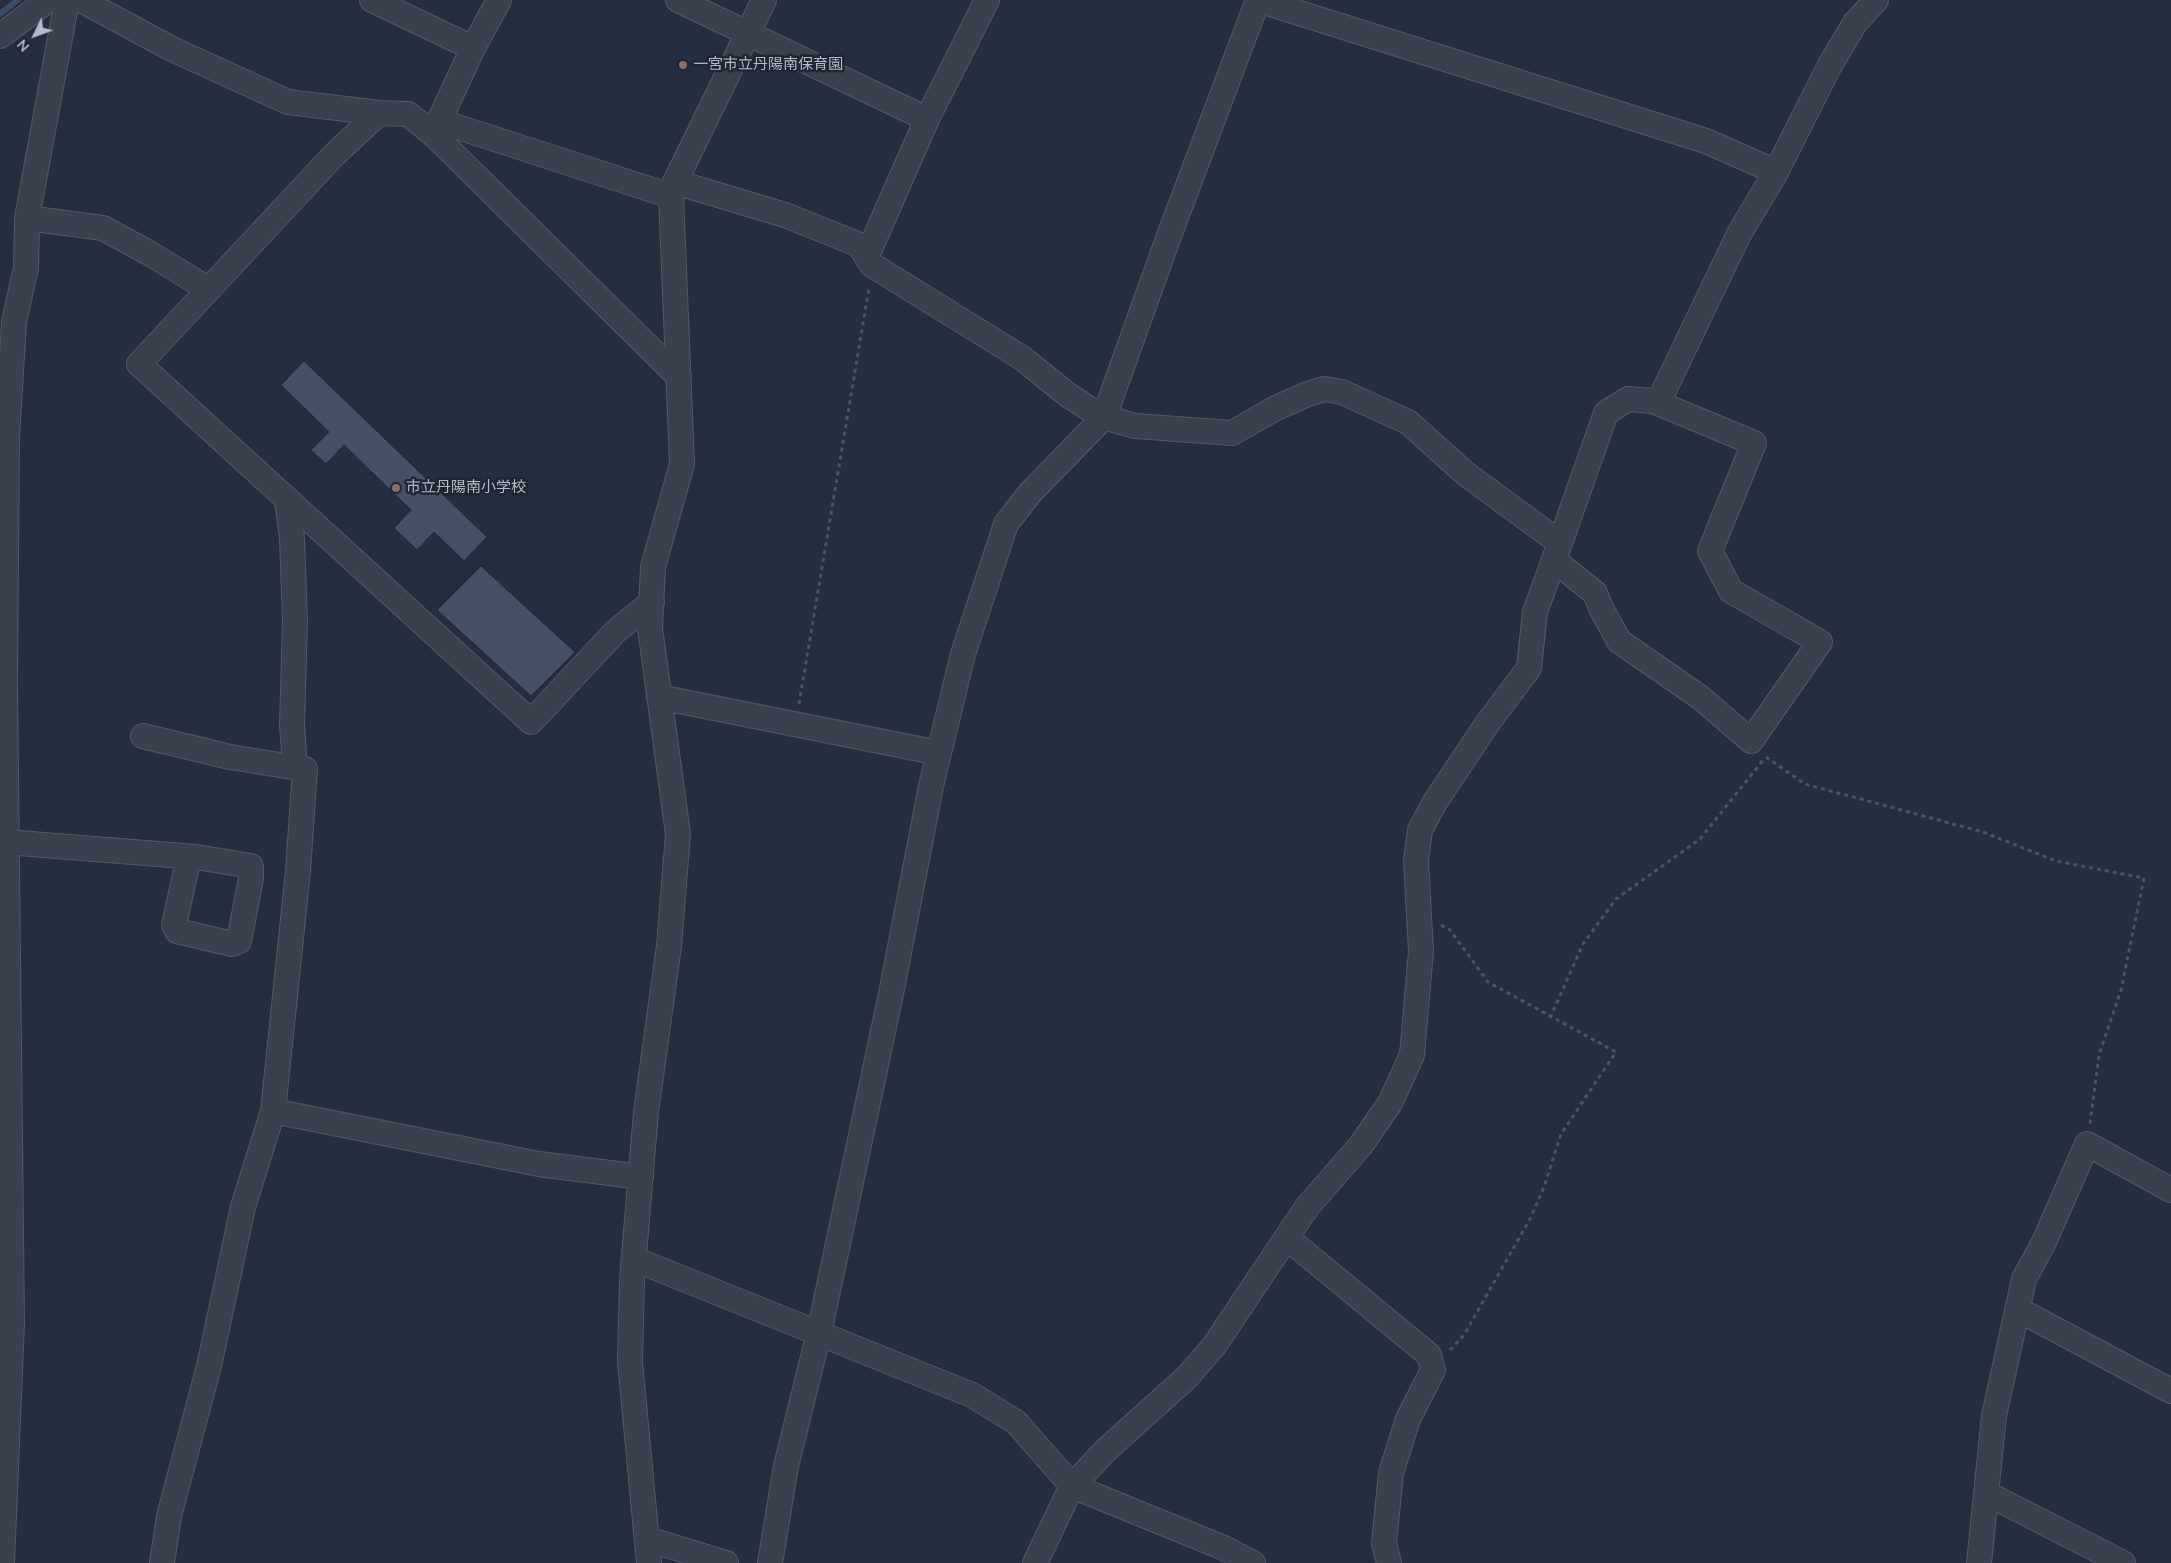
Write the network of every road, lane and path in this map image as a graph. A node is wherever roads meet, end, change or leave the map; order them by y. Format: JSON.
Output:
{"nodes":[{"id":1,"x":48,"y":0,"type":"edge"},
{"id":2,"x":79,"y":0,"type":"edge"},
{"id":3,"x":372,"y":0,"type":"edge"},
{"id":4,"x":499,"y":0,"type":"edge"},
{"id":5,"x":678,"y":0,"type":"edge"},
{"id":6,"x":764,"y":0,"type":"edge"},
{"id":7,"x":987,"y":0,"type":"edge"},
{"id":8,"x":1876,"y":0,"type":"edge"},
{"id":9,"x":747,"y":34,"type":"junction"},
{"id":10,"x":0,"y":36,"type":"edge"},
{"id":11,"x":473,"y":48,"type":"junction"},
{"id":12,"x":379,"y":113,"type":"junction"},
{"id":13,"x":927,"y":119,"type":"junction"},
{"id":14,"x":436,"y":128,"type":"junction"},
{"id":15,"x":1776,"y":172,"type":"junction"},
{"id":16,"x":673,"y":189,"type":"junction"},
{"id":17,"x":27,"y":218,"type":"junction"},
{"id":18,"x":859,"y":245,"type":"junction"},
{"id":19,"x":872,"y":265,"type":"junction"},
{"id":20,"x":208,"y":289,"type":"junction"},
{"id":21,"x":7,"y":321,"type":"edge"},
{"id":22,"x":679,"y":377,"type":"junction"},
{"id":23,"x":1658,"y":403,"type":"junction"},
{"id":24,"x":1104,"y":417,"type":"junction"},
{"id":25,"x":286,"y":499,"type":"junction"},
{"id":26,"x":1557,"y":552,"type":"junction"},
{"id":27,"x":652,"y":602,"type":"junction"},
{"id":28,"x":3,"y":653,"type":"edge"},
{"id":29,"x":659,"y":697,"type":"junction"},
{"id":30,"x":796,"y":724,"type":"junction"},
{"id":31,"x":143,"y":736,"type":"dead end"},
{"id":32,"x":1758,"y":749,"type":"junction"},
{"id":33,"x":939,"y":753,"type":"junction"},
{"id":34,"x":295,"y":767,"type":"junction"},
{"id":35,"x":6,"y":842,"type":"junction"},
{"id":36,"x":189,"y":857,"type":"dead end"},
{"id":37,"x":1419,"y":911,"type":"junction"},
{"id":38,"x":5,"y":1002,"type":"edge"},
{"id":39,"x":1550,"y":1018,"type":"junction"},
{"id":40,"x":273,"y":1111,"type":"junction"},
{"id":41,"x":2088,"y":1144,"type":"junction"},
{"id":42,"x":641,"y":1177,"type":"junction"},
{"id":43,"x":2171,"y":1190,"type":"edge"},
{"id":44,"x":1287,"y":1238,"type":"junction"},
{"id":45,"x":634,"y":1259,"type":"junction"},
{"id":46,"x":2017,"y":1309,"type":"junction"},
{"id":47,"x":820,"y":1333,"type":"junction"},
{"id":48,"x":6,"y":1343,"type":"edge"},
{"id":49,"x":1433,"y":1370,"type":"junction"},
{"id":50,"x":2171,"y":1391,"type":"edge"},
{"id":51,"x":1072,"y":1486,"type":"junction"},
{"id":52,"x":1986,"y":1493,"type":"junction"},
{"id":53,"x":647,"y":1539,"type":"junction"},
{"id":54,"x":2,"y":1563,"type":"edge"},
{"id":55,"x":162,"y":1563,"type":"edge"},
{"id":56,"x":649,"y":1563,"type":"edge"},
{"id":57,"x":726,"y":1563,"type":"edge"},
{"id":58,"x":770,"y":1563,"type":"edge"},
{"id":59,"x":1035,"y":1563,"type":"edge"},
{"id":60,"x":1253,"y":1563,"type":"edge"},
{"id":61,"x":1389,"y":1563,"type":"edge"},
{"id":62,"x":1979,"y":1563,"type":"edge"},
{"id":63,"x":2123,"y":1563,"type":"edge"}],
"edges":[{"from":1,"to":10,"type":"street"},
{"from":2,"to":12,"type":"street"},
{"from":2,"to":17,"type":"street"},
{"from":3,"to":11,"type":"street"},
{"from":4,"to":11,"type":"street"},
{"from":5,"to":9,"type":"street"},
{"from":6,"to":9,"type":"street"},
{"from":7,"to":13,"type":"street"},
{"from":8,"to":15,"type":"street"},
{"from":9,"to":13,"type":"street"},
{"from":9,"to":16,"type":"street"},
{"from":11,"to":14,"type":"street"},
{"from":12,"to":14,"type":"street"},
{"from":12,"to":20,"type":"street"},
{"from":13,"to":18,"type":"street"},
{"from":14,"to":16,"type":"street"},
{"from":14,"to":22,"type":"street"},
{"from":15,"to":23,"type":"street"},
{"from":15,"to":24,"type":"street"},
{"from":16,"to":18,"type":"street"},
{"from":16,"to":22,"type":"street"},
{"from":17,"to":20,"type":"street"},
{"from":17,"to":21,"type":"street"},
{"from":18,"to":19,"type":"street"},
{"from":19,"to":24,"type":"street"},
{"from":19,"to":30,"type":"path"},
{"from":20,"to":25,"type":"street"},
{"from":21,"to":28,"type":"street"},
{"from":22,"to":27,"type":"street"},
{"from":23,"to":26,"type":"street"},
{"from":23,"to":32,"type":"street"},
{"from":24,"to":26,"type":"street"},
{"from":24,"to":33,"type":"street"},
{"from":25,"to":27,"type":"street"},
{"from":25,"to":34,"type":"street"},
{"from":26,"to":32,"type":"street"},
{"from":26,"to":37,"type":"street"},
{"from":27,"to":29,"type":"street"},
{"from":28,"to":35,"type":"street"},
{"from":29,"to":30,"type":"street"},
{"from":29,"to":42,"type":"street"},
{"from":30,"to":33,"type":"street"},
{"from":31,"to":34,"type":"street"},
{"from":32,"to":39,"type":"path"},
{"from":32,"to":41,"type":"path"},
{"from":33,"to":47,"type":"street"},
{"from":34,"to":40,"type":"street"},
{"from":35,"to":36,"type":"street"},
{"from":35,"to":38,"type":"street"},
{"from":37,"to":39,"type":"path"},
{"from":37,"to":44,"type":"street"},
{"from":38,"to":48,"type":"street"},
{"from":39,"to":49,"type":"path"},
{"from":40,"to":42,"type":"street"},
{"from":40,"to":55,"type":"street"},
{"from":41,"to":43,"type":"street"},
{"from":41,"to":46,"type":"street"},
{"from":42,"to":45,"type":"street"},
{"from":44,"to":49,"type":"street"},
{"from":44,"to":51,"type":"street"},
{"from":45,"to":47,"type":"street"},
{"from":45,"to":53,"type":"street"},
{"from":46,"to":50,"type":"street"},
{"from":46,"to":52,"type":"street"},
{"from":47,"to":51,"type":"street"},
{"from":47,"to":58,"type":"street"},
{"from":48,"to":54,"type":"street"},
{"from":49,"to":61,"type":"street"},
{"from":51,"to":59,"type":"street"},
{"from":51,"to":60,"type":"street"},
{"from":52,"to":62,"type":"street"},
{"from":52,"to":63,"type":"street"},
{"from":53,"to":56,"type":"street"},
{"from":53,"to":57,"type":"street"}]}
